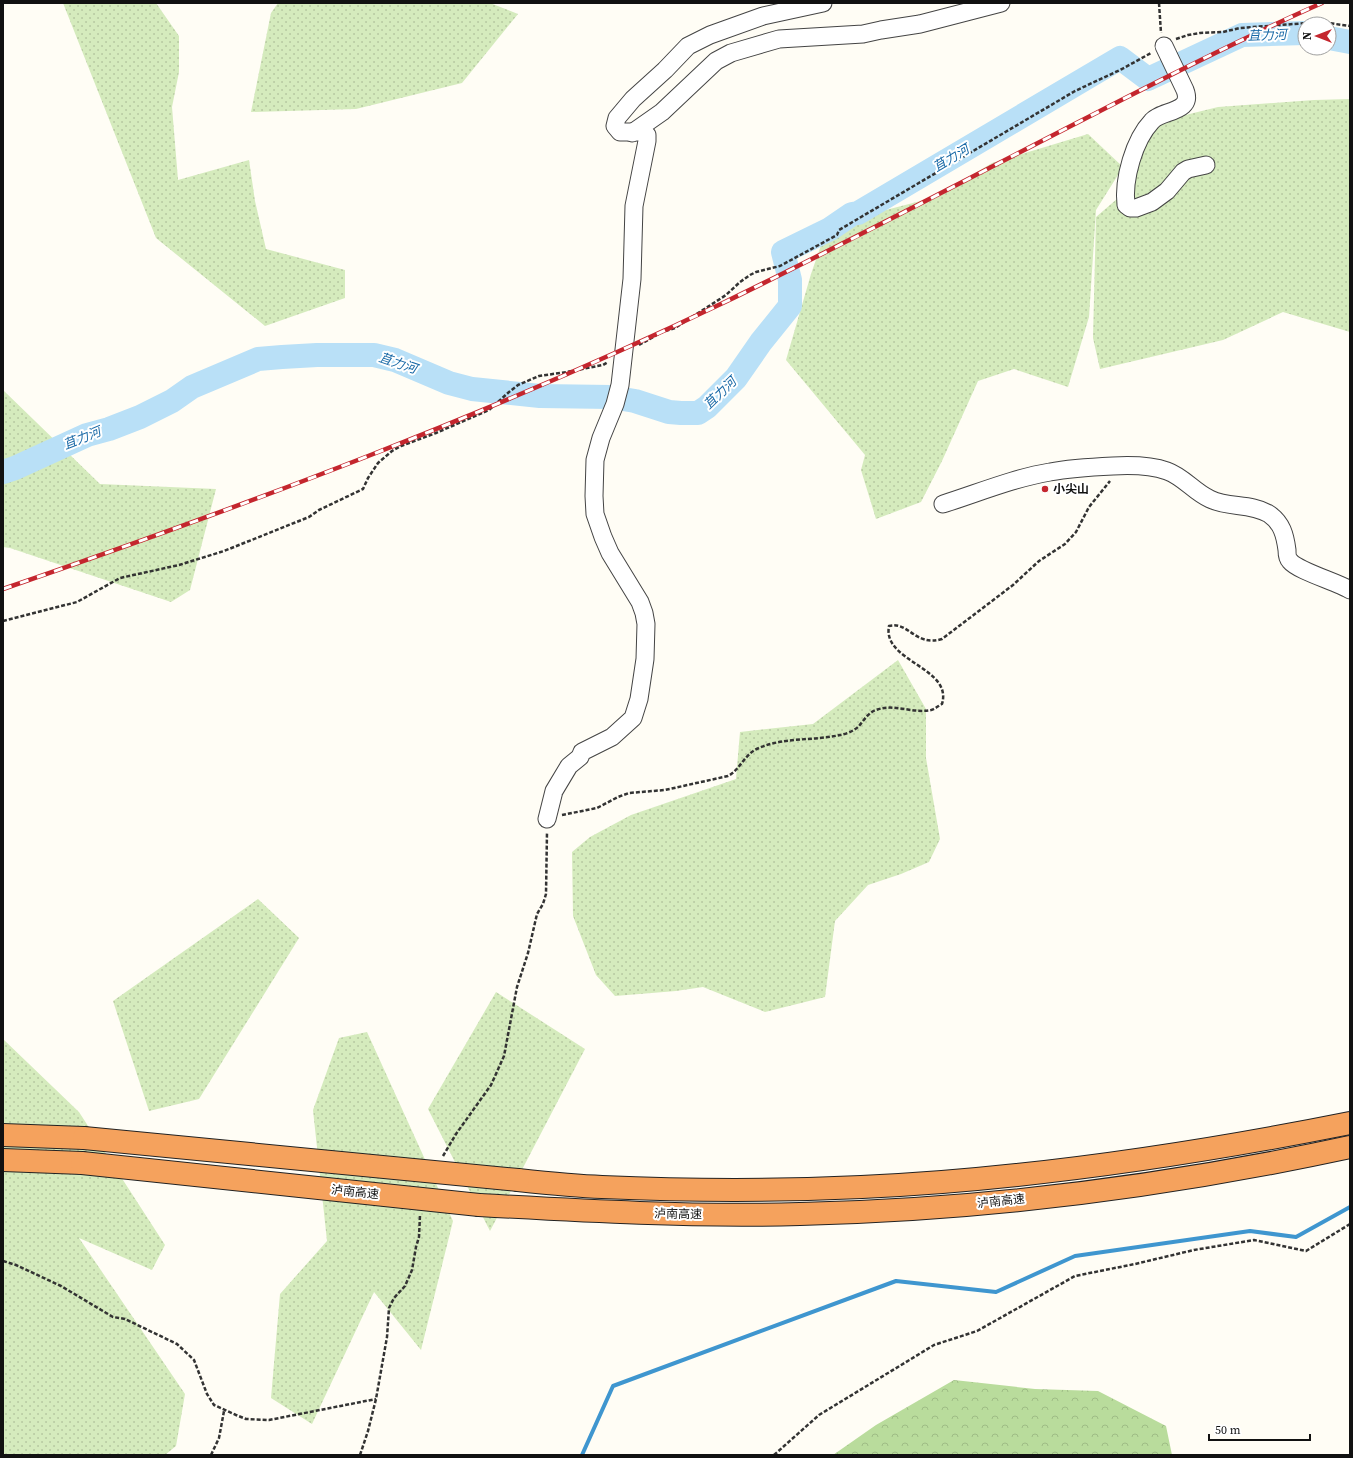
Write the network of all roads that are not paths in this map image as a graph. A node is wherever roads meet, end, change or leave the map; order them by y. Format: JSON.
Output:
{"nodes":[{"id":1,"x":823,"y":3,"type":"edge"},
{"id":2,"x":1001,"y":3,"type":"edge"},
{"id":3,"x":1164,"y":46,"type":"road end"},
{"id":4,"x":632,"y":133,"type":"junction"},
{"id":5,"x":1206,"y":165,"type":"dead end"},
{"id":6,"x":943,"y":504,"type":"dead end"},
{"id":7,"x":1350,"y":590,"type":"edge"},
{"id":8,"x":547,"y":819,"type":"road end"},
{"id":9,"x":1350,"y":1123,"type":"edge"},
{"id":10,"x":3,"y":1135,"type":"edge"},
{"id":11,"x":1350,"y":1148,"type":"edge"},
{"id":12,"x":3,"y":1160,"type":"edge"}],
"edges":[{"from":1,"to":4,"type":"street"},
{"from":2,"to":4,"type":"street"},
{"from":3,"to":5,"type":"street"},
{"from":4,"to":8,"type":"street"},
{"from":6,"to":7,"type":"street"},
{"from":9,"to":10,"type":"highway","name":"泸南高速","bridge":true},
{"from":11,"to":12,"type":"highway","name":"泸南高速","bridge":true}]}
